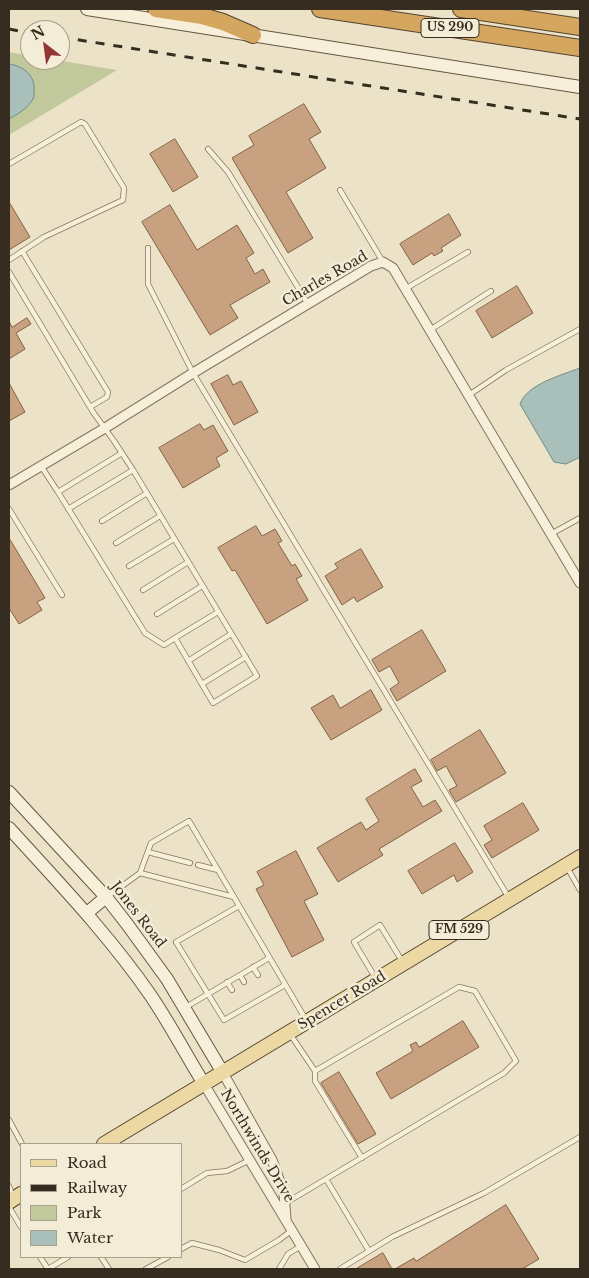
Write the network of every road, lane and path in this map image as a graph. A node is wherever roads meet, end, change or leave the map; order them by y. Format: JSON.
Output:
{"nodes":[{"id":1,"x":87,"y":9,"type":"edge"},
{"id":2,"x":156,"y":9,"type":"edge"},
{"id":3,"x":320,"y":9,"type":"edge"},
{"id":4,"x":461,"y":9,"type":"edge"},
{"id":5,"x":580,"y":27,"type":"edge"},
{"id":6,"x":253,"y":35,"type":"junction"},
{"id":7,"x":580,"y":48,"type":"edge"},
{"id":8,"x":580,"y":87,"type":"edge"},
{"id":9,"x":208,"y":149,"type":"dead end"},
{"id":10,"x":9,"y":164,"type":"edge"},
{"id":11,"x":340,"y":190,"type":"dead end"},
{"id":12,"x":148,"y":248,"type":"dead end"},
{"id":13,"x":22,"y":251,"type":"junction"},
{"id":14,"x":468,"y":252,"type":"dead end"},
{"id":15,"x":9,"y":260,"type":"edge"},
{"id":16,"x":383,"y":262,"type":"junction"},
{"id":17,"x":9,"y":272,"type":"edge"},
{"id":18,"x":405,"y":289,"type":"junction"},
{"id":19,"x":491,"y":291,"type":"dead end"},
{"id":20,"x":308,"y":304,"type":"junction"},
{"id":21,"x":580,"y":329,"type":"edge"},
{"id":22,"x":430,"y":330,"type":"junction"},
{"id":23,"x":193,"y":374,"type":"junction"},
{"id":24,"x":469,"y":396,"type":"junction"},
{"id":25,"x":90,"y":407,"type":"junction"},
{"id":26,"x":105,"y":428,"type":"junction"},
{"id":27,"x":122,"y":453,"type":"junction"},
{"id":28,"x":41,"y":466,"type":"junction"},
{"id":29,"x":133,"y":470,"type":"junction"},
{"id":30,"x":9,"y":485,"type":"edge"},
{"id":31,"x":58,"y":492,"type":"junction"},
{"id":32,"x":147,"y":493,"type":"junction"},
{"id":33,"x":9,"y":509,"type":"edge"},
{"id":34,"x":68,"y":509,"type":"junction"},
{"id":35,"x":160,"y":516,"type":"junction"},
{"id":36,"x":580,"y":518,"type":"edge"},
{"id":37,"x":102,"y":520,"type":"dead end"},
{"id":38,"x":551,"y":534,"type":"junction"},
{"id":39,"x":174,"y":539,"type":"junction"},
{"id":40,"x":116,"y":543,"type":"dead end"},
{"id":41,"x":188,"y":562,"type":"junction"},
{"id":42,"x":129,"y":566,"type":"dead end"},
{"id":43,"x":580,"y":583,"type":"edge"},
{"id":44,"x":202,"y":586,"type":"junction"},
{"id":45,"x":143,"y":590,"type":"dead end"},
{"id":46,"x":62,"y":595,"type":"dead end"},
{"id":47,"x":218,"y":612,"type":"junction"},
{"id":48,"x":157,"y":614,"type":"dead end"},
{"id":49,"x":231,"y":634,"type":"junction"},
{"id":50,"x":175,"y":638,"type":"junction"},
{"id":51,"x":246,"y":657,"type":"junction"},
{"id":52,"x":188,"y":661,"type":"junction"},
{"id":53,"x":202,"y":684,"type":"junction"},
{"id":54,"x":9,"y":792,"type":"edge"},
{"id":55,"x":9,"y":828,"type":"edge"},
{"id":56,"x":148,"y":852,"type":"junction"},
{"id":57,"x":580,"y":857,"type":"edge"},
{"id":58,"x":190,"y":863,"type":"dead end"},
{"id":59,"x":198,"y":865,"type":"dead end"},
{"id":60,"x":566,"y":866,"type":"junction"},
{"id":61,"x":218,"y":870,"type":"junction"},
{"id":62,"x":140,"y":873,"type":"junction"},
{"id":63,"x":580,"y":890,"type":"edge"},
{"id":64,"x":106,"y":897,"type":"junction"},
{"id":65,"x":234,"y":897,"type":"junction"},
{"id":66,"x":510,"y":899,"type":"junction"},
{"id":67,"x":239,"y":906,"type":"junction"},
{"id":68,"x":87,"y":913,"type":"junction"},
{"id":69,"x":269,"y":958,"type":"junction"},
{"id":70,"x":404,"y":964,"type":"junction"},
{"id":71,"x":253,"y":967,"type":"junction"},
{"id":72,"x":240,"y":975,"type":"junction"},
{"id":73,"x":258,"y":975,"type":"dead end"},
{"id":74,"x":377,"y":980,"type":"junction"},
{"id":75,"x":227,"y":982,"type":"junction"},
{"id":76,"x":244,"y":982,"type":"dead end"},
{"id":77,"x":285,"y":984,"type":"junction"},
{"id":78,"x":266,"y":988,"type":"dead end"},
{"id":79,"x":232,"y":990,"type":"dead end"},
{"id":80,"x":208,"y":993,"type":"junction"},
{"id":81,"x":269,"y":994,"type":"junction"},
{"id":82,"x":252,"y":996,"type":"dead end"},
{"id":83,"x":256,"y":1001,"type":"junction"},
{"id":84,"x":240,"y":1003,"type":"dead end"},
{"id":85,"x":184,"y":1007,"type":"junction"},
{"id":86,"x":243,"y":1009,"type":"junction"},
{"id":87,"x":307,"y":1022,"type":"junction"},
{"id":88,"x":289,"y":1033,"type":"junction"},
{"id":89,"x":315,"y":1071,"type":"junction"},
{"id":90,"x":223,"y":1072,"type":"junction"},
{"id":91,"x":204,"y":1084,"type":"junction"},
{"id":92,"x":9,"y":1120,"type":"edge"},
{"id":93,"x":580,"y":1137,"type":"edge"},
{"id":94,"x":21,"y":1143,"type":"edge"},
{"id":95,"x":106,"y":1143,"type":"edge"},
{"id":96,"x":362,"y":1158,"type":"junction"},
{"id":97,"x":250,"y":1160,"type":"junction"},
{"id":98,"x":326,"y":1179,"type":"junction"},
{"id":99,"x":182,"y":1188,"type":"edge"},
{"id":100,"x":15,"y":1197,"type":"edge"},
{"id":101,"x":281,"y":1206,"type":"junction"},
{"id":102,"x":20,"y":1222,"type":"edge"},
{"id":103,"x":292,"y":1231,"type":"junction"},
{"id":104,"x":301,"y":1246,"type":"junction"},
{"id":105,"x":182,"y":1248,"type":"edge"},
{"id":106,"x":369,"y":1251,"type":"junction"},
{"id":107,"x":41,"y":1258,"type":"edge"},
{"id":108,"x":58,"y":1258,"type":"edge"},
{"id":109,"x":66,"y":1258,"type":"edge"},
{"id":110,"x":103,"y":1258,"type":"edge"},
{"id":111,"x":166,"y":1258,"type":"edge"},
{"id":112,"x":60,"y":1262,"type":"junction"},
{"id":113,"x":347,"y":1267,"type":"edge"},
{"id":114,"x":48,"y":1269,"type":"edge"},
{"id":115,"x":109,"y":1269,"type":"edge"},
{"id":116,"x":146,"y":1269,"type":"edge"},
{"id":117,"x":279,"y":1269,"type":"edge"},
{"id":118,"x":315,"y":1269,"type":"edge"},
{"id":119,"x":340,"y":1269,"type":"edge"}],
"edges":[{"from":1,"to":6,"type":"main road"},
{"from":2,"to":6,"type":"highway"},
{"from":3,"to":7,"type":"highway","number":"US 290"},
{"from":4,"to":5,"type":"highway"},
{"from":6,"to":8,"type":"main road"},
{"from":9,"to":20,"type":"lane"},
{"from":10,"to":13,"type":"lane"},
{"from":11,"to":16,"type":"lane"},
{"from":12,"to":23,"type":"lane"},
{"from":13,"to":15,"type":"lane"},
{"from":13,"to":25,"type":"lane"},
{"from":14,"to":18,"type":"lane"},
{"from":16,"to":18,"type":"street","name":"Charles Road"},
{"from":16,"to":20,"type":"street","name":"Charles Road"},
{"from":17,"to":25,"type":"lane"},
{"from":18,"to":22,"type":"street","name":"Charles Road"},
{"from":19,"to":22,"type":"lane"},
{"from":20,"to":23,"type":"street","name":"Charles Road"},
{"from":21,"to":24,"type":"lane"},
{"from":22,"to":24,"type":"street","name":"Charles Road"},
{"from":23,"to":26,"type":"street","name":"Charles Road"},
{"from":23,"to":66,"type":"lane"},
{"from":24,"to":38,"type":"street","name":"Charles Road"},
{"from":25,"to":26,"type":"lane"},
{"from":26,"to":27,"type":"lane"},
{"from":26,"to":28,"type":"street","name":"Charles Road"},
{"from":27,"to":29,"type":"lane"},
{"from":27,"to":31,"type":"lane"},
{"from":28,"to":30,"type":"street","name":"Charles Road"},
{"from":28,"to":31,"type":"lane"},
{"from":29,"to":32,"type":"lane"},
{"from":29,"to":34,"type":"lane"},
{"from":31,"to":34,"type":"lane"},
{"from":32,"to":35,"type":"lane"},
{"from":32,"to":37,"type":"lane"},
{"from":33,"to":46,"type":"lane"},
{"from":34,"to":50,"type":"lane"},
{"from":35,"to":39,"type":"lane"},
{"from":35,"to":40,"type":"lane"},
{"from":36,"to":38,"type":"lane"},
{"from":38,"to":43,"type":"street","name":"Charles Road"},
{"from":39,"to":41,"type":"lane"},
{"from":39,"to":42,"type":"lane"},
{"from":41,"to":44,"type":"lane"},
{"from":41,"to":45,"type":"lane"},
{"from":44,"to":47,"type":"lane"},
{"from":44,"to":48,"type":"lane"},
{"from":47,"to":49,"type":"lane"},
{"from":47,"to":50,"type":"lane"},
{"from":49,"to":51,"type":"lane"},
{"from":49,"to":52,"type":"lane"},
{"from":50,"to":52,"type":"lane"},
{"from":51,"to":53,"type":"lane"},
{"from":51,"to":53,"type":"lane"},
{"from":52,"to":53,"type":"lane"},
{"from":54,"to":64,"type":"main road","name":"Jones Road"},
{"from":55,"to":68,"type":"main road"},
{"from":56,"to":58,"type":"lane"},
{"from":56,"to":61,"type":"lane"},
{"from":56,"to":62,"type":"lane"},
{"from":57,"to":60,"type":"main road","name":"Spencer Road","number":"FM 529"},
{"from":59,"to":61,"type":"lane"},
{"from":60,"to":63,"type":"lane"},
{"from":60,"to":66,"type":"main road","name":"Spencer Road","number":"FM 529"},
{"from":61,"to":65,"type":"lane"},
{"from":62,"to":64,"type":"lane"},
{"from":62,"to":65,"type":"lane"},
{"from":64,"to":68,"type":"main road"},
{"from":64,"to":85,"type":"main road","name":"Jones Road"},
{"from":65,"to":67,"type":"lane"},
{"from":66,"to":70,"type":"main road","name":"Spencer Road","number":"FM 529"},
{"from":67,"to":69,"type":"lane"},
{"from":67,"to":80,"type":"lane"},
{"from":68,"to":91,"type":"main road"},
{"from":69,"to":71,"type":"lane"},
{"from":69,"to":77,"type":"lane"},
{"from":70,"to":74,"type":"main road","name":"Spencer Road","number":"FM 529"},
{"from":70,"to":74,"type":"lane"},
{"from":71,"to":72,"type":"lane"},
{"from":71,"to":73,"type":"lane"},
{"from":72,"to":75,"type":"lane"},
{"from":72,"to":76,"type":"lane"},
{"from":74,"to":87,"type":"main road","name":"Spencer Road","number":"FM 529"},
{"from":75,"to":79,"type":"lane"},
{"from":75,"to":80,"type":"lane"},
{"from":77,"to":81,"type":"lane"},
{"from":77,"to":87,"type":"lane"},
{"from":78,"to":81,"type":"lane"},
{"from":80,"to":85,"type":"lane"},
{"from":80,"to":86,"type":"lane"},
{"from":81,"to":83,"type":"lane"},
{"from":82,"to":83,"type":"lane"},
{"from":83,"to":86,"type":"lane"},
{"from":84,"to":86,"type":"lane"},
{"from":85,"to":90,"type":"main road","name":"Jones Road"},
{"from":87,"to":88,"type":"main road","name":"Spencer Road","number":"FM 529"},
{"from":88,"to":89,"type":"lane"},
{"from":88,"to":90,"type":"main road","name":"Spencer Road","number":"FM 529"},
{"from":89,"to":96,"type":"lane"},
{"from":89,"to":96,"type":"lane"},
{"from":90,"to":91,"type":"main road","name":"Spencer Road","number":"FM 529"},
{"from":90,"to":101,"type":"street","name":"Northwinds Drive"},
{"from":91,"to":95,"type":"main road","name":"Spencer Road","number":"FM 529"},
{"from":91,"to":97,"type":"street","name":"Northwinds Drive"},
{"from":92,"to":94,"type":"lane"},
{"from":93,"to":106,"type":"lane"},
{"from":96,"to":98,"type":"lane"},
{"from":97,"to":99,"type":"lane"},
{"from":97,"to":101,"type":"street","name":"Northwinds Drive"},
{"from":98,"to":101,"type":"lane"},
{"from":98,"to":106,"type":"lane"},
{"from":100,"to":102,"type":"lane"},
{"from":101,"to":103,"type":"street","name":"Northwinds Drive"},
{"from":103,"to":104,"type":"street","name":"Northwinds Drive"},
{"from":103,"to":105,"type":"lane"},
{"from":104,"to":117,"type":"lane"},
{"from":104,"to":118,"type":"street","name":"Northwinds Drive"},
{"from":106,"to":113,"type":"lane"},
{"from":107,"to":114,"type":"lane"},
{"from":108,"to":112,"type":"lane"},
{"from":109,"to":112,"type":"lane"},
{"from":110,"to":115,"type":"lane"},
{"from":111,"to":116,"type":"lane"},
{"from":112,"to":114,"type":"lane"},
{"from":113,"to":119,"type":"lane"}]}
